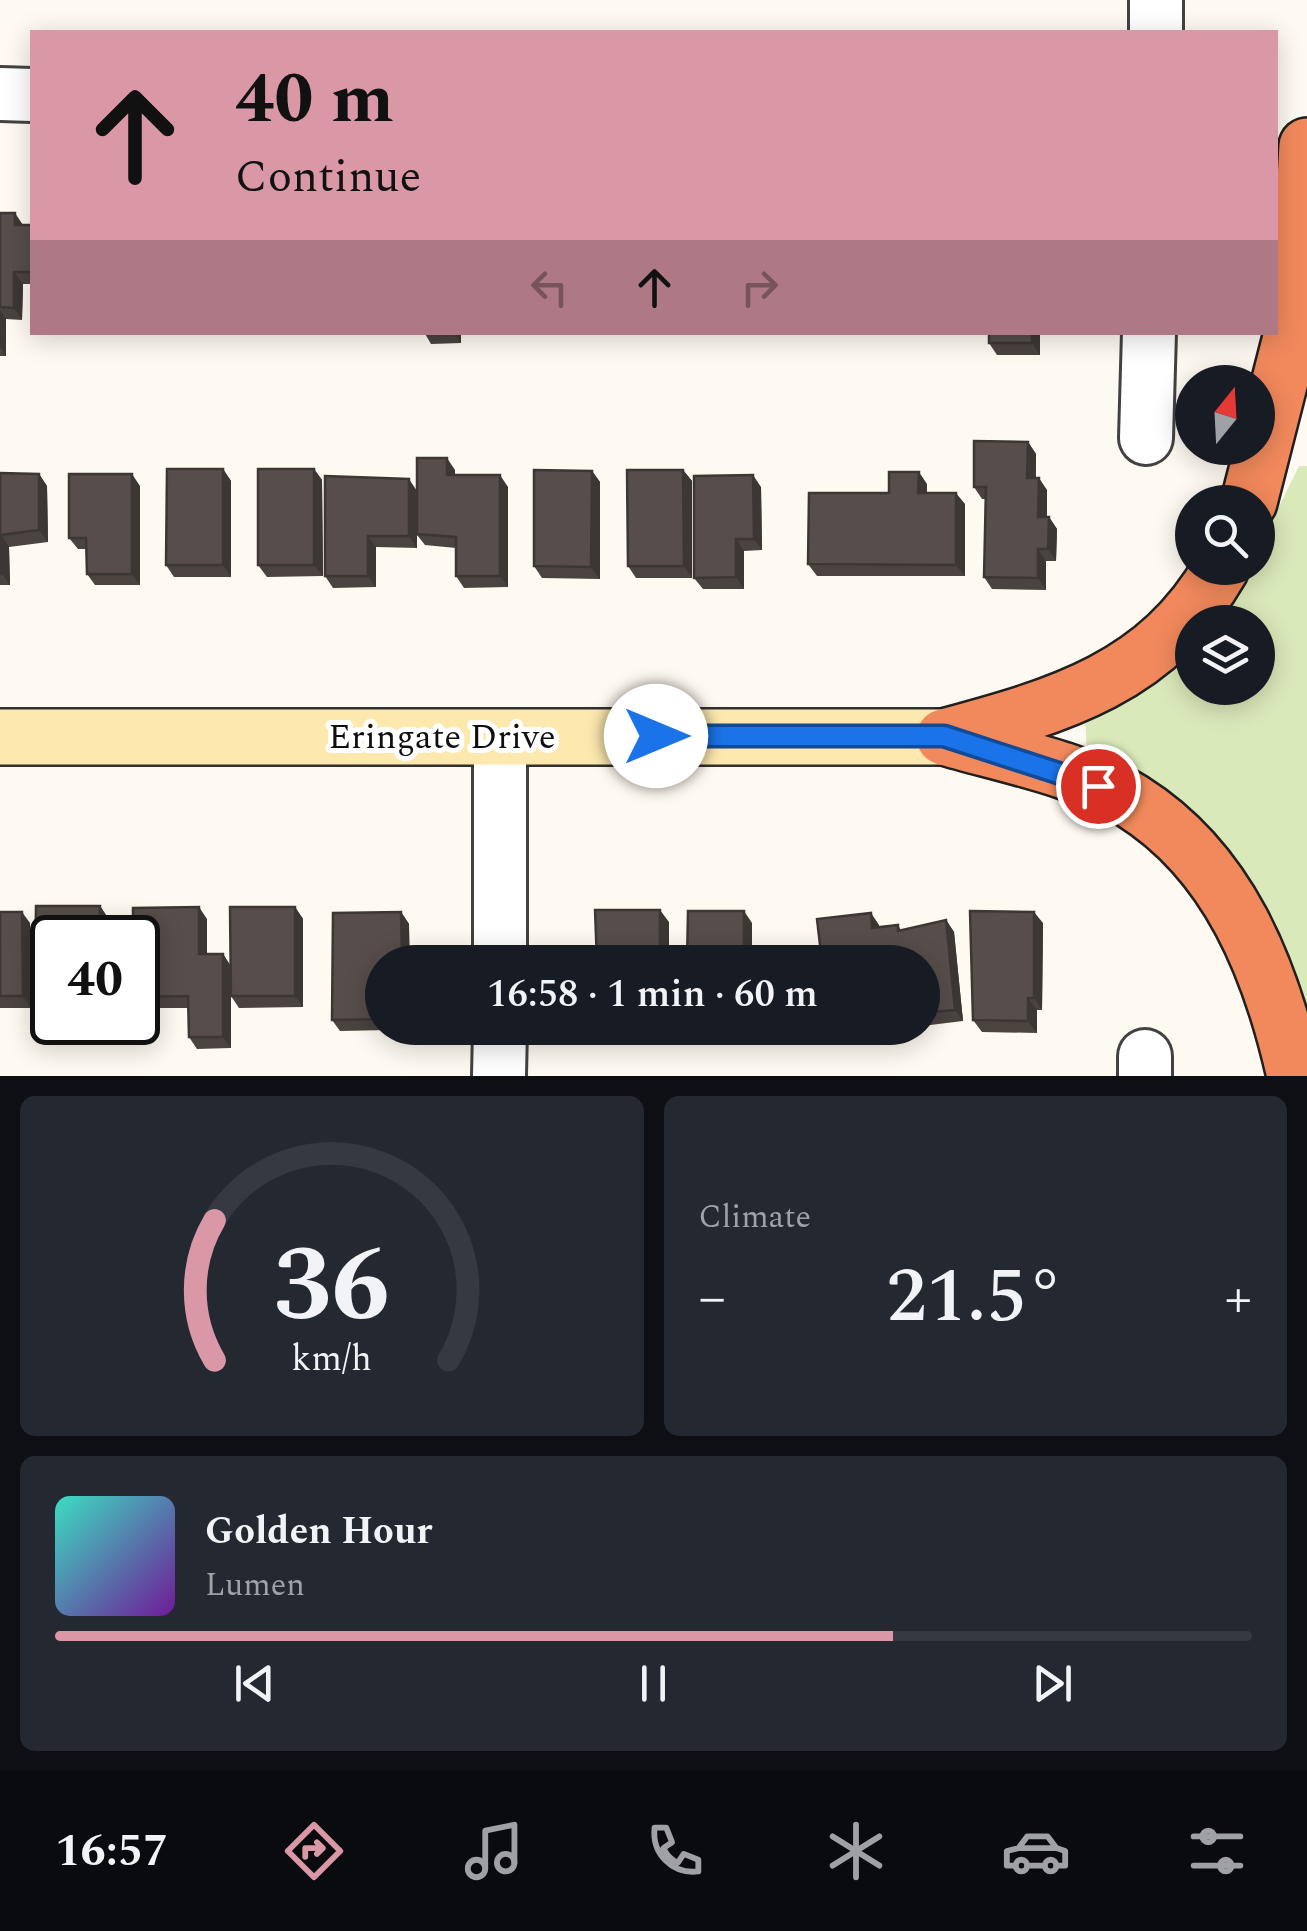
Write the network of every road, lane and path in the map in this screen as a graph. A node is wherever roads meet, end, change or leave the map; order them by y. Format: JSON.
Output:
{"nodes":[{"id":1,"x":1156,"y":0,"type":"edge"},
{"id":2,"x":1156,"y":30,"type":"edge"},
{"id":3,"x":0,"y":94,"type":"edge"},
{"id":4,"x":30,"y":94,"type":"edge"},
{"id":5,"x":1307,"y":146,"type":"edge"},
{"id":6,"x":1149,"y":335,"type":"edge"},
{"id":7,"x":1146,"y":438,"type":"dead end"},
{"id":8,"x":1254,"y":485,"type":"edge"},
{"id":9,"x":1208,"y":585,"type":"edge"},
{"id":10,"x":0,"y":736,"type":"edge"},
{"id":11,"x":500,"y":736,"type":"junction"},
{"id":12,"x":944,"y":736,"type":"junction"},
{"id":13,"x":500,"y":945,"type":"edge"},
{"id":14,"x":500,"y":1045,"type":"edge"},
{"id":15,"x":500,"y":1076,"type":"edge"},
{"id":16,"x":1296,"y":1076,"type":"edge"}],
"edges":[{"from":1,"to":2,"type":"street"},
{"from":3,"to":4,"type":"street"},
{"from":5,"to":8,"type":"highway"},
{"from":6,"to":7,"type":"street"},
{"from":9,"to":12,"type":"highway"},
{"from":10,"to":11,"type":"street","name":"Eringate Drive"},
{"from":11,"to":12,"type":"street","name":"Eringate Drive"},
{"from":11,"to":13,"type":"street"},
{"from":12,"to":16,"type":"highway"},
{"from":14,"to":15,"type":"street"}]}
